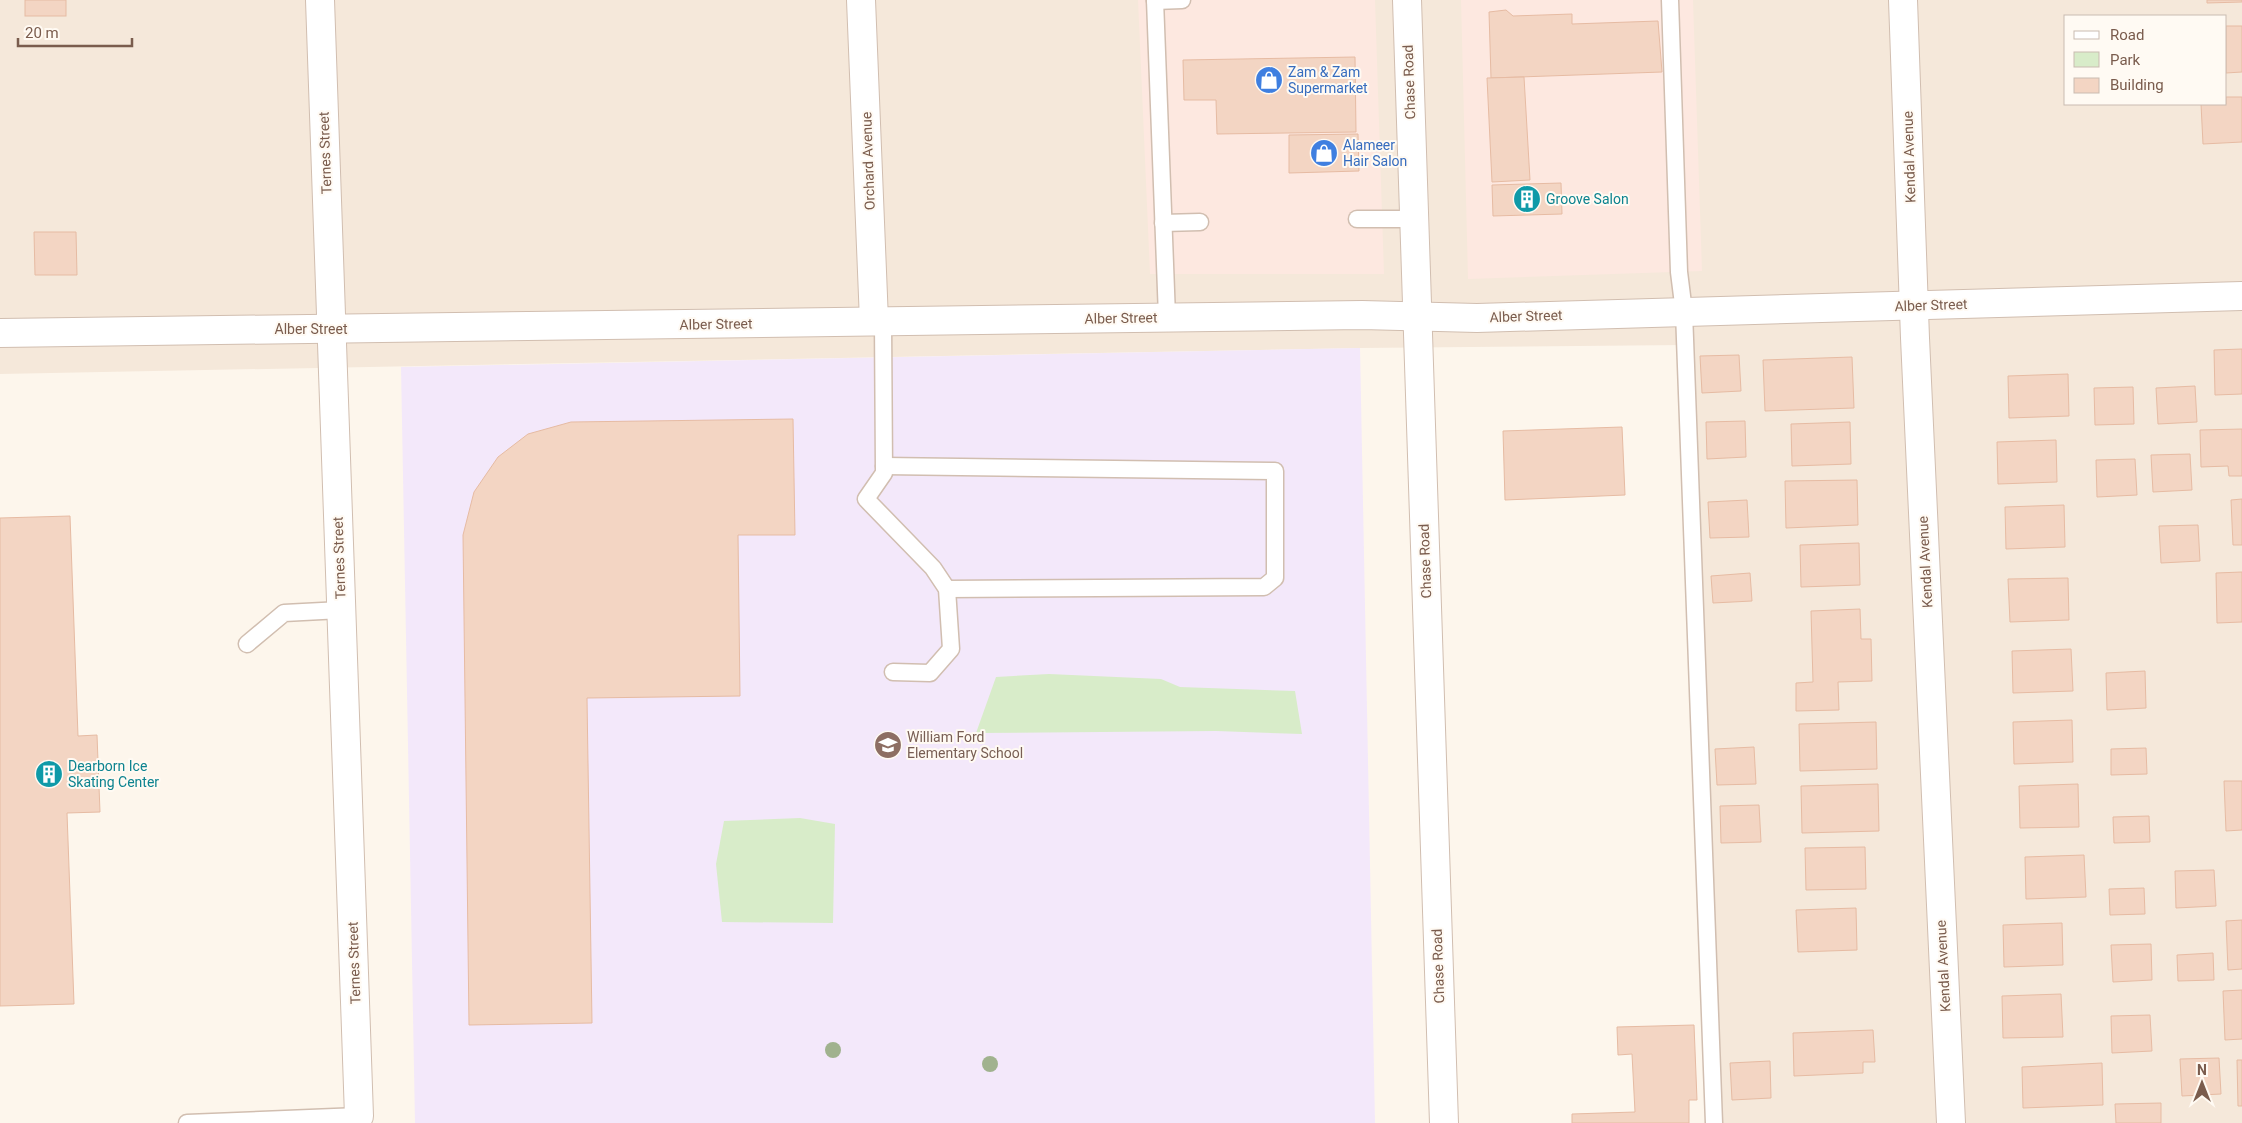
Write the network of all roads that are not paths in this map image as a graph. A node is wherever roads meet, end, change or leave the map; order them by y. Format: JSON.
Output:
{"nodes":[{"id":1,"x":320,"y":0,"type":"edge"},
{"id":2,"x":861,"y":0,"type":"edge"},
{"id":3,"x":1155,"y":0,"type":"edge"},
{"id":4,"x":1182,"y":0,"type":"edge"},
{"id":5,"x":1407,"y":0,"type":"edge"},
{"id":6,"x":1670,"y":0,"type":"edge"},
{"id":7,"x":1903,"y":0,"type":"edge"},
{"id":8,"x":1357,"y":219,"type":"dead end"},
{"id":9,"x":1414,"y":219,"type":"junction"},
{"id":10,"x":1200,"y":222,"type":"dead end"},
{"id":11,"x":1163,"y":223,"type":"junction"},
{"id":12,"x":2242,"y":296,"type":"edge"},
{"id":13,"x":1914,"y":305,"type":"junction"},
{"id":14,"x":1684,"y":312,"type":"junction"},
{"id":15,"x":1167,"y":317,"type":"junction"},
{"id":16,"x":1417,"y":317,"type":"junction"},
{"id":17,"x":879,"y":321,"type":"junction"},
{"id":18,"x":331,"y":328,"type":"junction"},
{"id":19,"x":0,"y":333,"type":"edge"},
{"id":20,"x":884,"y":466,"type":"junction"},
{"id":21,"x":947,"y":589,"type":"junction"},
{"id":22,"x":341,"y":610,"type":"junction"},
{"id":23,"x":247,"y":644,"type":"dead end"},
{"id":24,"x":893,"y":672,"type":"dead end"},
{"id":25,"x":360,"y":1120,"type":"edge"},
{"id":26,"x":187,"y":1123,"type":"edge"},
{"id":27,"x":1444,"y":1123,"type":"edge"},
{"id":28,"x":1714,"y":1123,"type":"edge"},
{"id":29,"x":1950,"y":1123,"type":"edge"}],
"edges":[{"from":1,"to":18,"type":"street","name":"Ternes Street"},
{"from":2,"to":17,"type":"street","name":"Orchard Avenue"},
{"from":3,"to":4,"type":"lane"},
{"from":3,"to":11,"type":"lane"},
{"from":5,"to":9,"type":"street","name":"Chase Road"},
{"from":6,"to":14,"type":"lane"},
{"from":7,"to":13,"type":"street","name":"Kendal Avenue"},
{"from":8,"to":9,"type":"lane"},
{"from":9,"to":16,"type":"street","name":"Chase Road"},
{"from":10,"to":11,"type":"lane"},
{"from":11,"to":15,"type":"lane"},
{"from":12,"to":13,"type":"street","name":"Alber Street"},
{"from":13,"to":14,"type":"street","name":"Alber Street"},
{"from":13,"to":29,"type":"street","name":"Kendal Avenue"},
{"from":14,"to":16,"type":"street","name":"Alber Street"},
{"from":14,"to":28,"type":"lane"},
{"from":15,"to":16,"type":"street","name":"Alber Street"},
{"from":15,"to":17,"type":"street","name":"Alber Street"},
{"from":16,"to":27,"type":"street","name":"Chase Road"},
{"from":17,"to":18,"type":"street","name":"Alber Street"},
{"from":17,"to":20,"type":"lane"},
{"from":18,"to":19,"type":"street","name":"Alber Street"},
{"from":18,"to":22,"type":"street","name":"Ternes Street"},
{"from":20,"to":21,"type":"lane"},
{"from":20,"to":21,"type":"lane"},
{"from":21,"to":24,"type":"lane"},
{"from":22,"to":23,"type":"lane"},
{"from":22,"to":25,"type":"street","name":"Ternes Street"},
{"from":25,"to":26,"type":"lane"}]}
